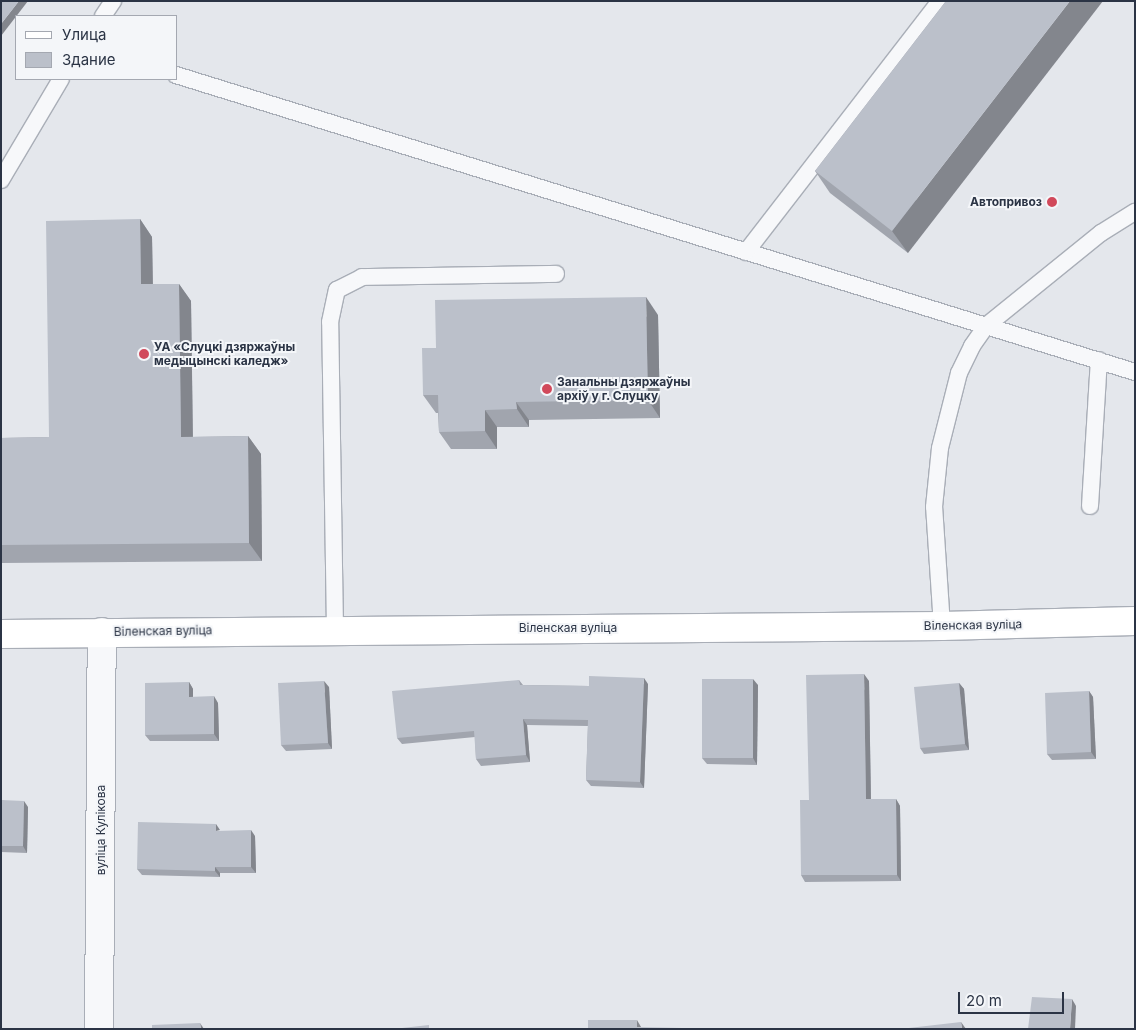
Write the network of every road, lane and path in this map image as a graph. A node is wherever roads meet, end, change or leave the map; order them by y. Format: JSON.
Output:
{"nodes":[{"id":1,"x":112,"y":1,"type":"edge"},
{"id":2,"x":940,"y":1,"type":"edge"},
{"id":3,"x":103,"y":15,"type":"edge"},
{"id":4,"x":178,"y":76,"type":"edge"},
{"id":5,"x":60,"y":80,"type":"edge"},
{"id":6,"x":1,"y":180,"type":"edge"},
{"id":7,"x":1135,"y":212,"type":"edge"},
{"id":8,"x":746,"y":252,"type":"junction"},
{"id":9,"x":556,"y":274,"type":"dead end"},
{"id":10,"x":986,"y":326,"type":"junction"},
{"id":11,"x":1098,"y":360,"type":"junction"},
{"id":12,"x":1135,"y":372,"type":"edge"},
{"id":13,"x":1090,"y":506,"type":"dead end"},
{"id":14,"x":1135,"y":621,"type":"edge"},
{"id":15,"x":942,"y":626,"type":"junction"},
{"id":16,"x":335,"y":629,"type":"junction"},
{"id":17,"x":102,"y":632,"type":"junction"},
{"id":18,"x":1,"y":634,"type":"edge"},
{"id":19,"x":99,"y":1029,"type":"edge"}],
"edges":[{"from":1,"to":3,"type":"lane"},
{"from":2,"to":8,"type":"lane"},
{"from":4,"to":8,"type":"lane"},
{"from":5,"to":6,"type":"lane"},
{"from":7,"to":10,"type":"lane"},
{"from":8,"to":10,"type":"lane"},
{"from":9,"to":16,"type":"lane"},
{"from":10,"to":11,"type":"lane"},
{"from":10,"to":15,"type":"lane"},
{"from":11,"to":12,"type":"lane"},
{"from":11,"to":13,"type":"lane"},
{"from":14,"to":15,"type":"main road","name":"Віленская вуліца"},
{"from":15,"to":16,"type":"main road","name":"Віленская вуліца"},
{"from":16,"to":17,"type":"main road","name":"Віленская вуліца"},
{"from":17,"to":18,"type":"main road","name":"Віленская вуліца"},
{"from":17,"to":19,"type":"street","name":"вуліца Кулікова"}]}
